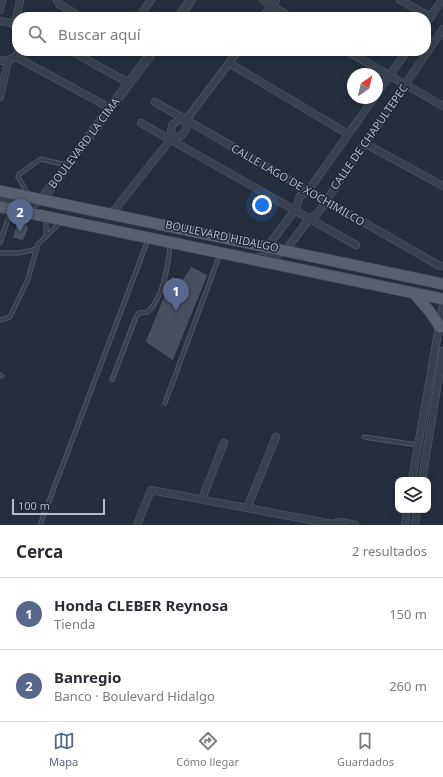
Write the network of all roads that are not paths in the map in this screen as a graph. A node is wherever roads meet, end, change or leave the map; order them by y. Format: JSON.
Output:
{"nodes":[{"id":1,"x":2,"y":0,"type":"edge"},
{"id":2,"x":20,"y":0,"type":"edge"},
{"id":3,"x":57,"y":0,"type":"edge"},
{"id":4,"x":151,"y":0,"type":"edge"},
{"id":5,"x":191,"y":0,"type":"edge"},
{"id":6,"x":263,"y":0,"type":"edge"},
{"id":7,"x":400,"y":0,"type":"edge"},
{"id":8,"x":442,"y":0,"type":"edge"},
{"id":9,"x":274,"y":3,"type":"edge"},
{"id":10,"x":0,"y":10,"type":"edge"},
{"id":11,"x":18,"y":12,"type":"edge"},
{"id":12,"x":73,"y":12,"type":"edge"},
{"id":13,"x":143,"y":12,"type":"edge"},
{"id":14,"x":182,"y":12,"type":"edge"},
{"id":15,"x":267,"y":12,"type":"edge"},
{"id":16,"x":284,"y":12,"type":"edge"},
{"id":17,"x":423,"y":12,"type":"edge"},
{"id":18,"x":431,"y":16,"type":"edge"},
{"id":19,"x":0,"y":21,"type":"edge"},
{"id":20,"x":12,"y":24,"type":"edge"},
{"id":21,"x":443,"y":29,"type":"edge"},
{"id":22,"x":431,"y":47,"type":"edge"},
{"id":23,"x":15,"y":56,"type":"edge"},
{"id":24,"x":21,"y":56,"type":"edge"},
{"id":25,"x":80,"y":56,"type":"edge"},
{"id":26,"x":149,"y":56,"type":"edge"},
{"id":27,"x":234,"y":56,"type":"edge"},
{"id":28,"x":356,"y":56,"type":"edge"},
{"id":29,"x":403,"y":56,"type":"edge"},
{"id":30,"x":425,"y":56,"type":"edge"},
{"id":31,"x":0,"y":61,"type":"edge"},
{"id":32,"x":8,"y":61,"type":"junction"},
{"id":33,"x":229,"y":63,"type":"junction"},
{"id":34,"x":389,"y":76,"type":"junction"},
{"id":35,"x":129,"y":83,"type":"junction"},
{"id":36,"x":383,"y":84,"type":"edge"},
{"id":37,"x":405,"y":85,"type":"junction"},
{"id":38,"x":0,"y":97,"type":"edge"},
{"id":39,"x":155,"y":102,"type":"dead end"},
{"id":40,"x":370,"y":104,"type":"edge"},
{"id":41,"x":443,"y":106,"type":"edge"},
{"id":42,"x":110,"y":108,"type":"junction"},
{"id":43,"x":186,"y":120,"type":"junction"},
{"id":44,"x":141,"y":123,"type":"dead end"},
{"id":45,"x":348,"y":134,"type":"junction"},
{"id":46,"x":170,"y":140,"type":"junction"},
{"id":47,"x":364,"y":143,"type":"junction"},
{"id":48,"x":67,"y":165,"type":"junction"},
{"id":49,"x":443,"y":186,"type":"edge"},
{"id":50,"x":308,"y":191,"type":"junction"},
{"id":51,"x":1,"y":193,"type":"edge"},
{"id":52,"x":30,"y":197,"type":"junction"},
{"id":53,"x":42,"y":199,"type":"junction"},
{"id":54,"x":325,"y":200,"type":"junction"},
{"id":55,"x":0,"y":207,"type":"edge"},
{"id":56,"x":11,"y":209,"type":"junction"},
{"id":57,"x":295,"y":210,"type":"junction"},
{"id":58,"x":112,"y":213,"type":"junction"},
{"id":59,"x":46,"y":216,"type":"junction"},
{"id":60,"x":309,"y":219,"type":"junction"},
{"id":61,"x":63,"y":220,"type":"junction"},
{"id":62,"x":46,"y":237,"type":"junction"},
{"id":63,"x":149,"y":237,"type":"junction"},
{"id":64,"x":171,"y":242,"type":"junction"},
{"id":65,"x":0,"y":243,"type":"edge"},
{"id":66,"x":356,"y":245,"type":"dead end"},
{"id":67,"x":264,"y":246,"type":"junction"},
{"id":68,"x":37,"y":249,"type":"junction"},
{"id":69,"x":286,"y":250,"type":"junction"},
{"id":70,"x":221,"y":252,"type":"junction"},
{"id":71,"x":0,"y":253,"type":"edge"},
{"id":72,"x":247,"y":257,"type":"junction"},
{"id":73,"x":274,"y":257,"type":"junction"},
{"id":74,"x":284,"y":265,"type":"junction"},
{"id":75,"x":443,"y":266,"type":"edge"},
{"id":76,"x":443,"y":284,"type":"edge"},
{"id":77,"x":414,"y":293,"type":"junction"},
{"id":78,"x":443,"y":299,"type":"edge"},
{"id":79,"x":443,"y":304,"type":"edge"},
{"id":80,"x":0,"y":320,"type":"edge"},
{"id":81,"x":440,"y":327,"type":"junction"},
{"id":82,"x":443,"y":351,"type":"edge"},
{"id":83,"x":112,"y":380,"type":"dead end"},
{"id":84,"x":164,"y":403,"type":"dead end"},
{"id":85,"x":276,"y":437,"type":"dead end"},
{"id":86,"x":364,"y":437,"type":"dead end"},
{"id":87,"x":224,"y":443,"type":"dead end"},
{"id":88,"x":418,"y":445,"type":"junction"},
{"id":89,"x":413,"y":477,"type":"edge"},
{"id":90,"x":422,"y":477,"type":"edge"},
{"id":91,"x":202,"y":499,"type":"junction"},
{"id":92,"x":247,"y":508,"type":"junction"},
{"id":93,"x":407,"y":513,"type":"edge"},
{"id":94,"x":417,"y":513,"type":"edge"},
{"id":95,"x":336,"y":524,"type":"edge"},
{"id":96,"x":40,"y":525,"type":"edge"},
{"id":97,"x":138,"y":525,"type":"edge"},
{"id":98,"x":355,"y":525,"type":"edge"},
{"id":99,"x":405,"y":525,"type":"edge"},
{"id":100,"x":415,"y":525,"type":"edge"}],
"edges":[{"from":1,"to":10,"type":"street"},
{"from":2,"to":11,"type":"street"},
{"from":3,"to":12,"type":"street"},
{"from":4,"to":13,"type":"street"},
{"from":5,"to":14,"type":"street"},
{"from":6,"to":9,"type":"street"},
{"from":7,"to":17,"type":"street"},
{"from":8,"to":18,"type":"street"},
{"from":9,"to":15,"type":"street"},
{"from":9,"to":16,"type":"street"},
{"from":19,"to":20,"type":"street"},
{"from":21,"to":22,"type":"street","name":"CALLE DE CHAPULTEPEC"},
{"from":23,"to":32,"type":"street"},
{"from":24,"to":42,"type":"street"},
{"from":25,"to":35,"type":"street"},
{"from":26,"to":35,"type":"street","name":"BOULEVARD LA CIMA"},
{"from":27,"to":33,"type":"street"},
{"from":28,"to":34,"type":"street"},
{"from":29,"to":34,"type":"street","name":"CALLE DE CHAPULTEPEC"},
{"from":30,"to":37,"type":"street","name":"CALLE DE CHAPULTEPEC"},
{"from":31,"to":32,"type":"street"},
{"from":32,"to":38,"type":"street"},
{"from":33,"to":43,"type":"street"},
{"from":33,"to":45,"type":"street"},
{"from":34,"to":36,"type":"street","name":"CALLE DE CHAPULTEPEC"},
{"from":34,"to":37,"type":"street"},
{"from":35,"to":42,"type":"street","name":"BOULEVARD LA CIMA"},
{"from":37,"to":41,"type":"street"},
{"from":37,"to":47,"type":"street","name":"CALLE DE CHAPULTEPEC"},
{"from":39,"to":43,"type":"street","name":"CALLE LAGO DE XOCHIMILCO"},
{"from":40,"to":45,"type":"street","name":"CALLE DE CHAPULTEPEC"},
{"from":42,"to":48,"type":"street","name":"BOULEVARD LA CIMA"},
{"from":43,"to":46,"type":"street"},
{"from":43,"to":46,"type":"street"},
{"from":43,"to":50,"type":"street","name":"CALLE LAGO DE XOCHIMILCO"},
{"from":44,"to":46,"type":"street","name":"CALLE LAGO DE XOCHIMILCO"},
{"from":45,"to":50,"type":"street","name":"CALLE DE CHAPULTEPEC"},
{"from":46,"to":57,"type":"street","name":"CALLE LAGO DE XOCHIMILCO"},
{"from":46,"to":58,"type":"street"},
{"from":47,"to":49,"type":"street"},
{"from":47,"to":54,"type":"street","name":"CALLE DE CHAPULTEPEC"},
{"from":48,"to":52,"type":"lane"},
{"from":48,"to":53,"type":"street","name":"BOULEVARD LA CIMA"},
{"from":50,"to":54,"type":"street","name":"CALLE LAGO DE XOCHIMILCO"},
{"from":50,"to":57,"type":"street","name":"CALLE DE CHAPULTEPEC"},
{"from":51,"to":52,"type":"main road","name":"BOULEVARD HIDALGO"},
{"from":51,"to":53,"type":"street","name":"BOULEVARD LA CIMA"},
{"from":52,"to":53,"type":"main road","name":"BOULEVARD HIDALGO"},
{"from":53,"to":58,"type":"main road","name":"BOULEVARD HIDALGO"},
{"from":53,"to":59,"type":"street"},
{"from":54,"to":60,"type":"street","name":"CALLE DE CHAPULTEPEC"},
{"from":54,"to":75,"type":"street","name":"CALLE LAGO DE XOCHIMILCO"},
{"from":55,"to":56,"type":"main road","name":"BOULEVARD HIDALGO"},
{"from":56,"to":59,"type":"main road","name":"BOULEVARD HIDALGO"},
{"from":56,"to":65,"type":"lane"},
{"from":57,"to":60,"type":"street","name":"CALLE LAGO DE XOCHIMILCO"},
{"from":57,"to":67,"type":"street","name":"CALLE DE CHAPULTEPEC"},
{"from":58,"to":67,"type":"main road","name":"BOULEVARD HIDALGO"},
{"from":59,"to":61,"type":"main road","name":"BOULEVARD HIDALGO"},
{"from":59,"to":62,"type":"lane"},
{"from":60,"to":66,"type":"street","name":"CALLE LAGO DE XOCHIMILCO"},
{"from":60,"to":69,"type":"street","name":"CALLE DE CHAPULTEPEC"},
{"from":61,"to":62,"type":"lane"},
{"from":61,"to":63,"type":"main road","name":"BOULEVARD HIDALGO"},
{"from":62,"to":68,"type":"lane"},
{"from":63,"to":64,"type":"main road","name":"BOULEVARD HIDALGO"},
{"from":63,"to":96,"type":"lane"},
{"from":64,"to":70,"type":"main road","name":"BOULEVARD HIDALGO"},
{"from":64,"to":83,"type":"lane"},
{"from":67,"to":69,"type":"main road","name":"BOULEVARD HIDALGO"},
{"from":67,"to":72,"type":"main road"},
{"from":67,"to":73,"type":"street"},
{"from":68,"to":71,"type":"lane"},
{"from":68,"to":80,"type":"lane"},
{"from":69,"to":73,"type":"street","name":"CALLE DE CHAPULTEPEC"},
{"from":69,"to":74,"type":"main road"},
{"from":69,"to":76,"type":"main road","name":"BOULEVARD HIDALGO"},
{"from":70,"to":72,"type":"main road","name":"BOULEVARD HIDALGO"},
{"from":70,"to":84,"type":"lane"},
{"from":72,"to":73,"type":"street"},
{"from":72,"to":74,"type":"main road","name":"BOULEVARD HIDALGO"},
{"from":73,"to":74,"type":"street"},
{"from":74,"to":77,"type":"main road","name":"BOULEVARD HIDALGO"},
{"from":77,"to":78,"type":"main road","name":"BOULEVARD HIDALGO"},
{"from":77,"to":81,"type":"main road"},
{"from":79,"to":81,"type":"street"},
{"from":81,"to":88,"type":"street"},
{"from":82,"to":90,"type":"street"},
{"from":85,"to":92,"type":"street"},
{"from":86,"to":88,"type":"lane"},
{"from":87,"to":91,"type":"street"},
{"from":88,"to":89,"type":"street"},
{"from":91,"to":92,"type":"street"},
{"from":91,"to":97,"type":"street"},
{"from":92,"to":95,"type":"street"},
{"from":93,"to":99,"type":"street"},
{"from":94,"to":100,"type":"street"},
{"from":95,"to":98,"type":"street"}]}
